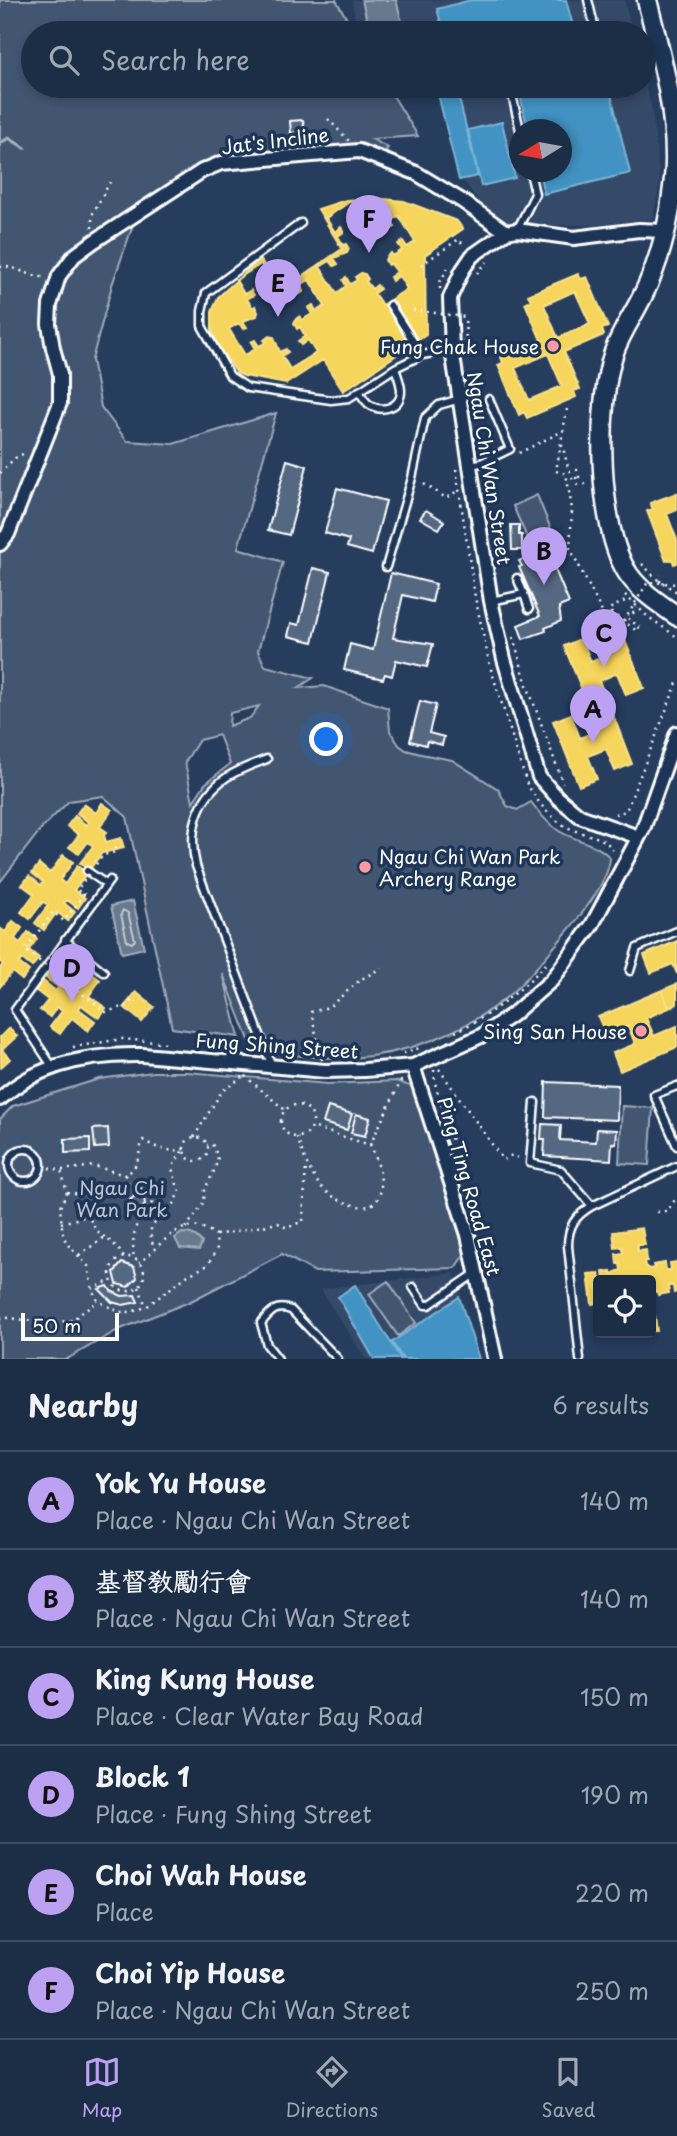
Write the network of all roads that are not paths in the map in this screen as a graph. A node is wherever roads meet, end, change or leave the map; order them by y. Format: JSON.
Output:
{"nodes":[{"id":1,"x":589,"y":0,"type":"edge"},
{"id":2,"x":647,"y":0,"type":"edge"},
{"id":3,"x":593,"y":21,"type":"edge"},
{"id":4,"x":652,"y":21,"type":"edge"},
{"id":5,"x":656,"y":37,"type":"edge"},
{"id":6,"x":513,"y":98,"type":"edge"},
{"id":7,"x":518,"y":119,"type":"edge"},
{"id":8,"x":532,"y":182,"type":"edge"},
{"id":9,"x":301,"y":223,"type":"dead end"},
{"id":10,"x":512,"y":231,"type":"junction"},
{"id":11,"x":665,"y":231,"type":"junction"},
{"id":12,"x":390,"y":305,"type":"dead end"},
{"id":13,"x":456,"y":348,"type":"junction"},
{"id":14,"x":422,"y":355,"type":"junction"},
{"id":15,"x":395,"y":368,"type":"junction"},
{"id":16,"x":359,"y":391,"type":"junction"},
{"id":17,"x":460,"y":399,"type":"junction"},
{"id":18,"x":489,"y":399,"type":"dead end"},
{"id":19,"x":470,"y":465,"type":"junction"},
{"id":20,"x":0,"y":544,"type":"edge"},
{"id":21,"x":386,"y":567,"type":"dead end"},
{"id":22,"x":517,"y":578,"type":"dead end"},
{"id":23,"x":524,"y":594,"type":"junction"},
{"id":24,"x":491,"y":601,"type":"junction"},
{"id":25,"x":529,"y":609,"type":"dead end"},
{"id":26,"x":677,"y":615,"type":"edge"},
{"id":27,"x":677,"y":733,"type":"edge"},
{"id":28,"x":267,"y":759,"type":"dead end"},
{"id":29,"x":638,"y":837,"type":"junction"},
{"id":30,"x":88,"y":871,"type":"dead end"},
{"id":31,"x":677,"y":931,"type":"edge"},
{"id":32,"x":65,"y":940,"type":"junction"},
{"id":33,"x":630,"y":971,"type":"dead end"},
{"id":34,"x":104,"y":972,"type":"dead end"},
{"id":35,"x":52,"y":1066,"type":"junction"},
{"id":36,"x":272,"y":1066,"type":"junction"},
{"id":37,"x":413,"y":1066,"type":"junction"},
{"id":38,"x":677,"y":1086,"type":"edge"},
{"id":39,"x":0,"y":1099,"type":"edge"},
{"id":40,"x":535,"y":1102,"type":"dead end"},
{"id":41,"x":677,"y":1146,"type":"edge"},
{"id":42,"x":677,"y":1166,"type":"edge"},
{"id":43,"x":1,"y":1168,"type":"edge"},
{"id":44,"x":9,"y":1168,"type":"junction"},
{"id":45,"x":592,"y":1206,"type":"junction"},
{"id":46,"x":476,"y":1273,"type":"junction"},
{"id":47,"x":413,"y":1287,"type":"dead end"},
{"id":48,"x":278,"y":1359,"type":"edge"},
{"id":49,"x":338,"y":1359,"type":"edge"},
{"id":50,"x":495,"y":1359,"type":"edge"},
{"id":51,"x":580,"y":1359,"type":"edge"}],
"edges":[{"from":1,"to":3,"type":"lane"},
{"from":2,"to":4,"type":"main road"},
{"from":5,"to":11,"type":"main road"},
{"from":6,"to":7,"type":"lane"},
{"from":8,"to":10,"type":"lane"},
{"from":9,"to":16,"type":"lane"},
{"from":10,"to":11,"type":"street","name":"Jat's Incline"},
{"from":10,"to":13,"type":"street","name":"Ngau Chi Wan Street"},
{"from":10,"to":20,"type":"street","name":"Jat's Incline"},
{"from":11,"to":26,"type":"main road"},
{"from":12,"to":14,"type":"lane"},
{"from":13,"to":14,"type":"lane"},
{"from":13,"to":17,"type":"street","name":"Ngau Chi Wan Street"},
{"from":14,"to":15,"type":"lane"},
{"from":15,"to":16,"type":"lane"},
{"from":15,"to":16,"type":"lane"},
{"from":17,"to":19,"type":"street","name":"Ngau Chi Wan Street"},
{"from":17,"to":21,"type":"lane"},
{"from":18,"to":19,"type":"lane"},
{"from":19,"to":24,"type":"street","name":"Ngau Chi Wan Street"},
{"from":22,"to":23,"type":"lane"},
{"from":23,"to":24,"type":"lane"},
{"from":23,"to":25,"type":"lane"},
{"from":24,"to":29,"type":"street","name":"Ngau Chi Wan Street"},
{"from":27,"to":29,"type":"street","name":"Fung Shing Street"},
{"from":28,"to":36,"type":"lane"},
{"from":29,"to":37,"type":"street","name":"Fung Shing Street"},
{"from":30,"to":32,"type":"lane"},
{"from":31,"to":33,"type":"lane"},
{"from":32,"to":34,"type":"lane"},
{"from":32,"to":35,"type":"lane"},
{"from":35,"to":36,"type":"street","name":"Fung Shing Street"},
{"from":35,"to":39,"type":"street","name":"Fung Shing Street"},
{"from":36,"to":37,"type":"street","name":"Fung Shing Street"},
{"from":37,"to":46,"type":"street","name":"Ping Ting Road East"},
{"from":38,"to":41,"type":"lane"},
{"from":40,"to":45,"type":"lane"},
{"from":42,"to":45,"type":"lane"},
{"from":43,"to":44,"type":"lane"},
{"from":44,"to":44,"type":"lane"},
{"from":45,"to":51,"type":"lane"},
{"from":46,"to":47,"type":"lane"},
{"from":46,"to":50,"type":"street","name":"Ping Ting Road East"},
{"from":48,"to":49,"type":"lane"}]}
